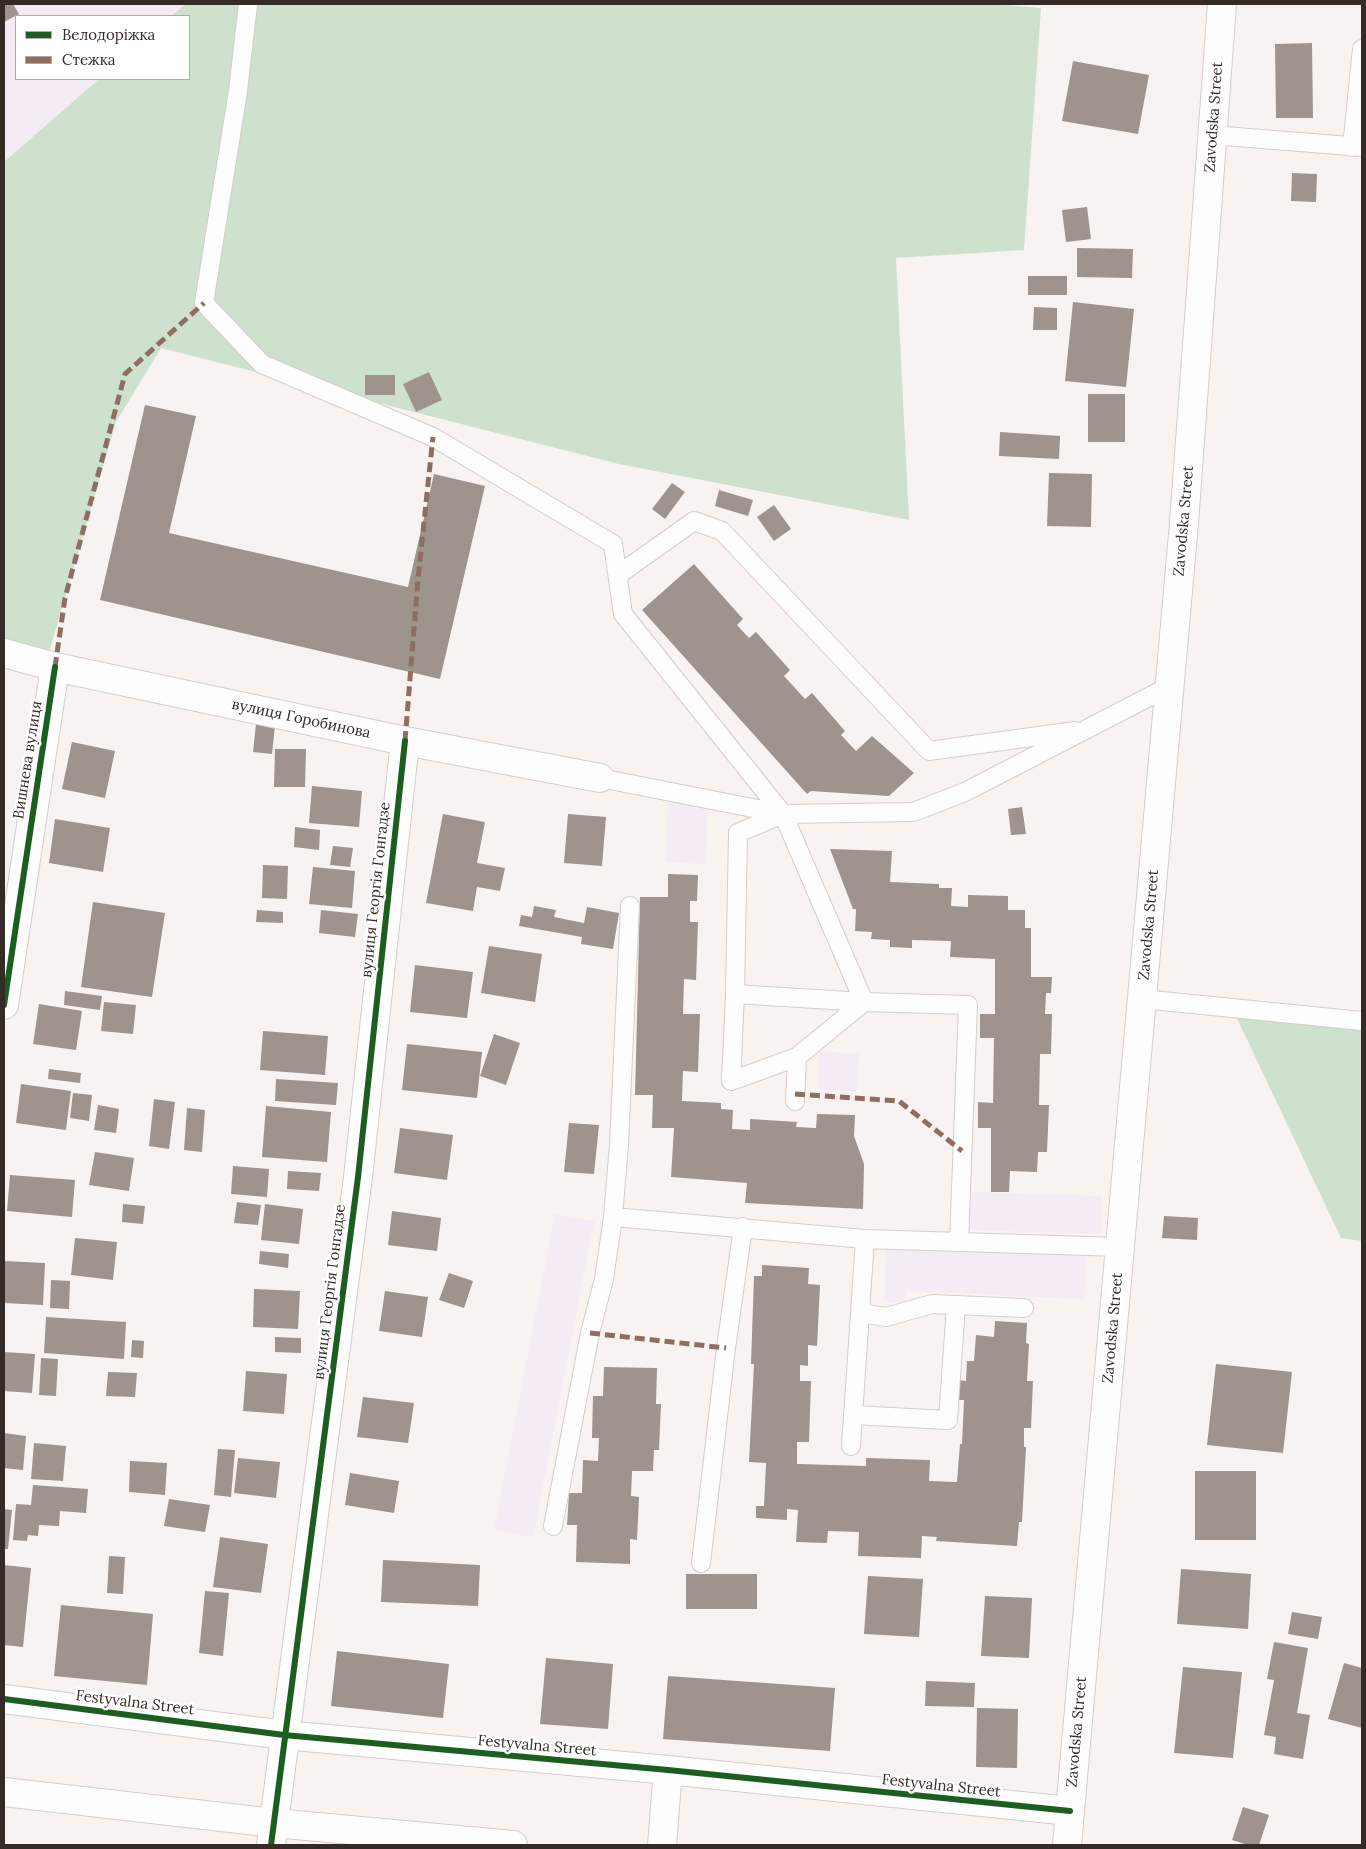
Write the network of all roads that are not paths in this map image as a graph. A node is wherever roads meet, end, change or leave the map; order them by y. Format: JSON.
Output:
{"nodes":[{"id":1,"x":248,"y":4,"type":"edge"},
{"id":2,"x":1222,"y":4,"type":"edge"},
{"id":3,"x":1362,"y":49,"type":"edge"},
{"id":4,"x":1212,"y":135,"type":"junction"},
{"id":5,"x":1357,"y":147,"type":"edge"},
{"id":6,"x":618,"y":575,"type":"junction"},
{"id":7,"x":4,"y":653,"type":"edge"},
{"id":8,"x":55,"y":667,"type":"junction"},
{"id":9,"x":1170,"y":686,"type":"junction"},
{"id":10,"x":1087,"y":729,"type":"junction"},
{"id":11,"x":405,"y":740,"type":"junction"},
{"id":12,"x":600,"y":778,"type":"joint"},
{"id":13,"x":783,"y":814,"type":"junction"},
{"id":14,"x":630,"y":906,"type":"dead end"},
{"id":15,"x":735,"y":994,"type":"junction"},
{"id":16,"x":1142,"y":999,"type":"junction"},
{"id":17,"x":864,"y":1002,"type":"junction"},
{"id":18,"x":4,"y":1005,"type":"edge"},
{"id":19,"x":1362,"y":1021,"type":"edge"},
{"id":20,"x":797,"y":1058,"type":"junction"},
{"id":21,"x":795,"y":1101,"type":"dead end"},
{"id":22,"x":613,"y":1216,"type":"junction"},
{"id":23,"x":743,"y":1227,"type":"junction"},
{"id":24,"x":865,"y":1239,"type":"junction"},
{"id":25,"x":959,"y":1242,"type":"junction"},
{"id":26,"x":1120,"y":1247,"type":"junction"},
{"id":27,"x":956,"y":1306,"type":"junction"},
{"id":28,"x":1024,"y":1308,"type":"dead end"},
{"id":29,"x":861,"y":1313,"type":"junction"},
{"id":30,"x":853,"y":1415,"type":"junction"},
{"id":31,"x":851,"y":1446,"type":"dead end"},
{"id":32,"x":553,"y":1526,"type":"dead end"},
{"id":33,"x":701,"y":1563,"type":"dead end"},
{"id":34,"x":4,"y":1699,"type":"edge"},
{"id":35,"x":284,"y":1735,"type":"junction"},
{"id":36,"x":668,"y":1770,"type":"junction"},
{"id":37,"x":4,"y":1792,"type":"edge"},
{"id":38,"x":1070,"y":1812,"type":"junction"},
{"id":39,"x":272,"y":1834,"type":"edge"},
{"id":40,"x":514,"y":1845,"type":"edge"},
{"id":41,"x":662,"y":1845,"type":"edge"},
{"id":42,"x":1067,"y":1845,"type":"edge"}],
"edges":[{"from":1,"to":6,"type":"lane"},
{"from":2,"to":4,"type":"street","name":"Zavodska Street"},
{"from":3,"to":5,"type":"lane"},
{"from":4,"to":5,"type":"lane"},
{"from":4,"to":9,"type":"street","name":"Zavodska Street"},
{"from":6,"to":10,"type":"lane"},
{"from":6,"to":13,"type":"lane"},
{"from":7,"to":8,"type":"street","name":"вулиця Горобинова"},
{"from":8,"to":11,"type":"street","name":"вулиця Горобинова"},
{"from":8,"to":18,"type":"street","name":"Вишнева вулиця"},
{"from":9,"to":10,"type":"lane"},
{"from":9,"to":16,"type":"street","name":"Zavodska Street"},
{"from":10,"to":13,"type":"lane"},
{"from":11,"to":12,"type":"street","name":"вулиця Горобинова"},
{"from":11,"to":35,"type":"street","name":"вулиця Георгія Гонгадзе"},
{"from":12,"to":13,"type":"lane"},
{"from":13,"to":15,"type":"lane"},
{"from":13,"to":17,"type":"lane"},
{"from":14,"to":22,"type":"lane"},
{"from":15,"to":17,"type":"lane"},
{"from":15,"to":20,"type":"lane"},
{"from":16,"to":19,"type":"lane"},
{"from":16,"to":26,"type":"street","name":"Zavodska Street"},
{"from":17,"to":20,"type":"lane"},
{"from":17,"to":25,"type":"lane"},
{"from":20,"to":21,"type":"lane"},
{"from":22,"to":23,"type":"lane"},
{"from":22,"to":32,"type":"lane"},
{"from":23,"to":24,"type":"lane"},
{"from":23,"to":33,"type":"lane"},
{"from":24,"to":25,"type":"lane"},
{"from":24,"to":29,"type":"lane"},
{"from":25,"to":26,"type":"lane"},
{"from":26,"to":38,"type":"street","name":"Zavodska Street"},
{"from":27,"to":28,"type":"lane"},
{"from":27,"to":29,"type":"lane"},
{"from":27,"to":30,"type":"lane"},
{"from":29,"to":30,"type":"lane"},
{"from":30,"to":31,"type":"lane"},
{"from":34,"to":35,"type":"street","name":"Festyvalna Street"},
{"from":35,"to":36,"type":"street","name":"Festyvalna Street"},
{"from":35,"to":39,"type":"street","name":"вулиця Георгія Гонгадзе"},
{"from":36,"to":38,"type":"street","name":"Festyvalna Street"},
{"from":36,"to":41,"type":"street"},
{"from":37,"to":39,"type":"street"},
{"from":38,"to":42,"type":"street","name":"Zavodska Street"},
{"from":39,"to":40,"type":"street"}]}
